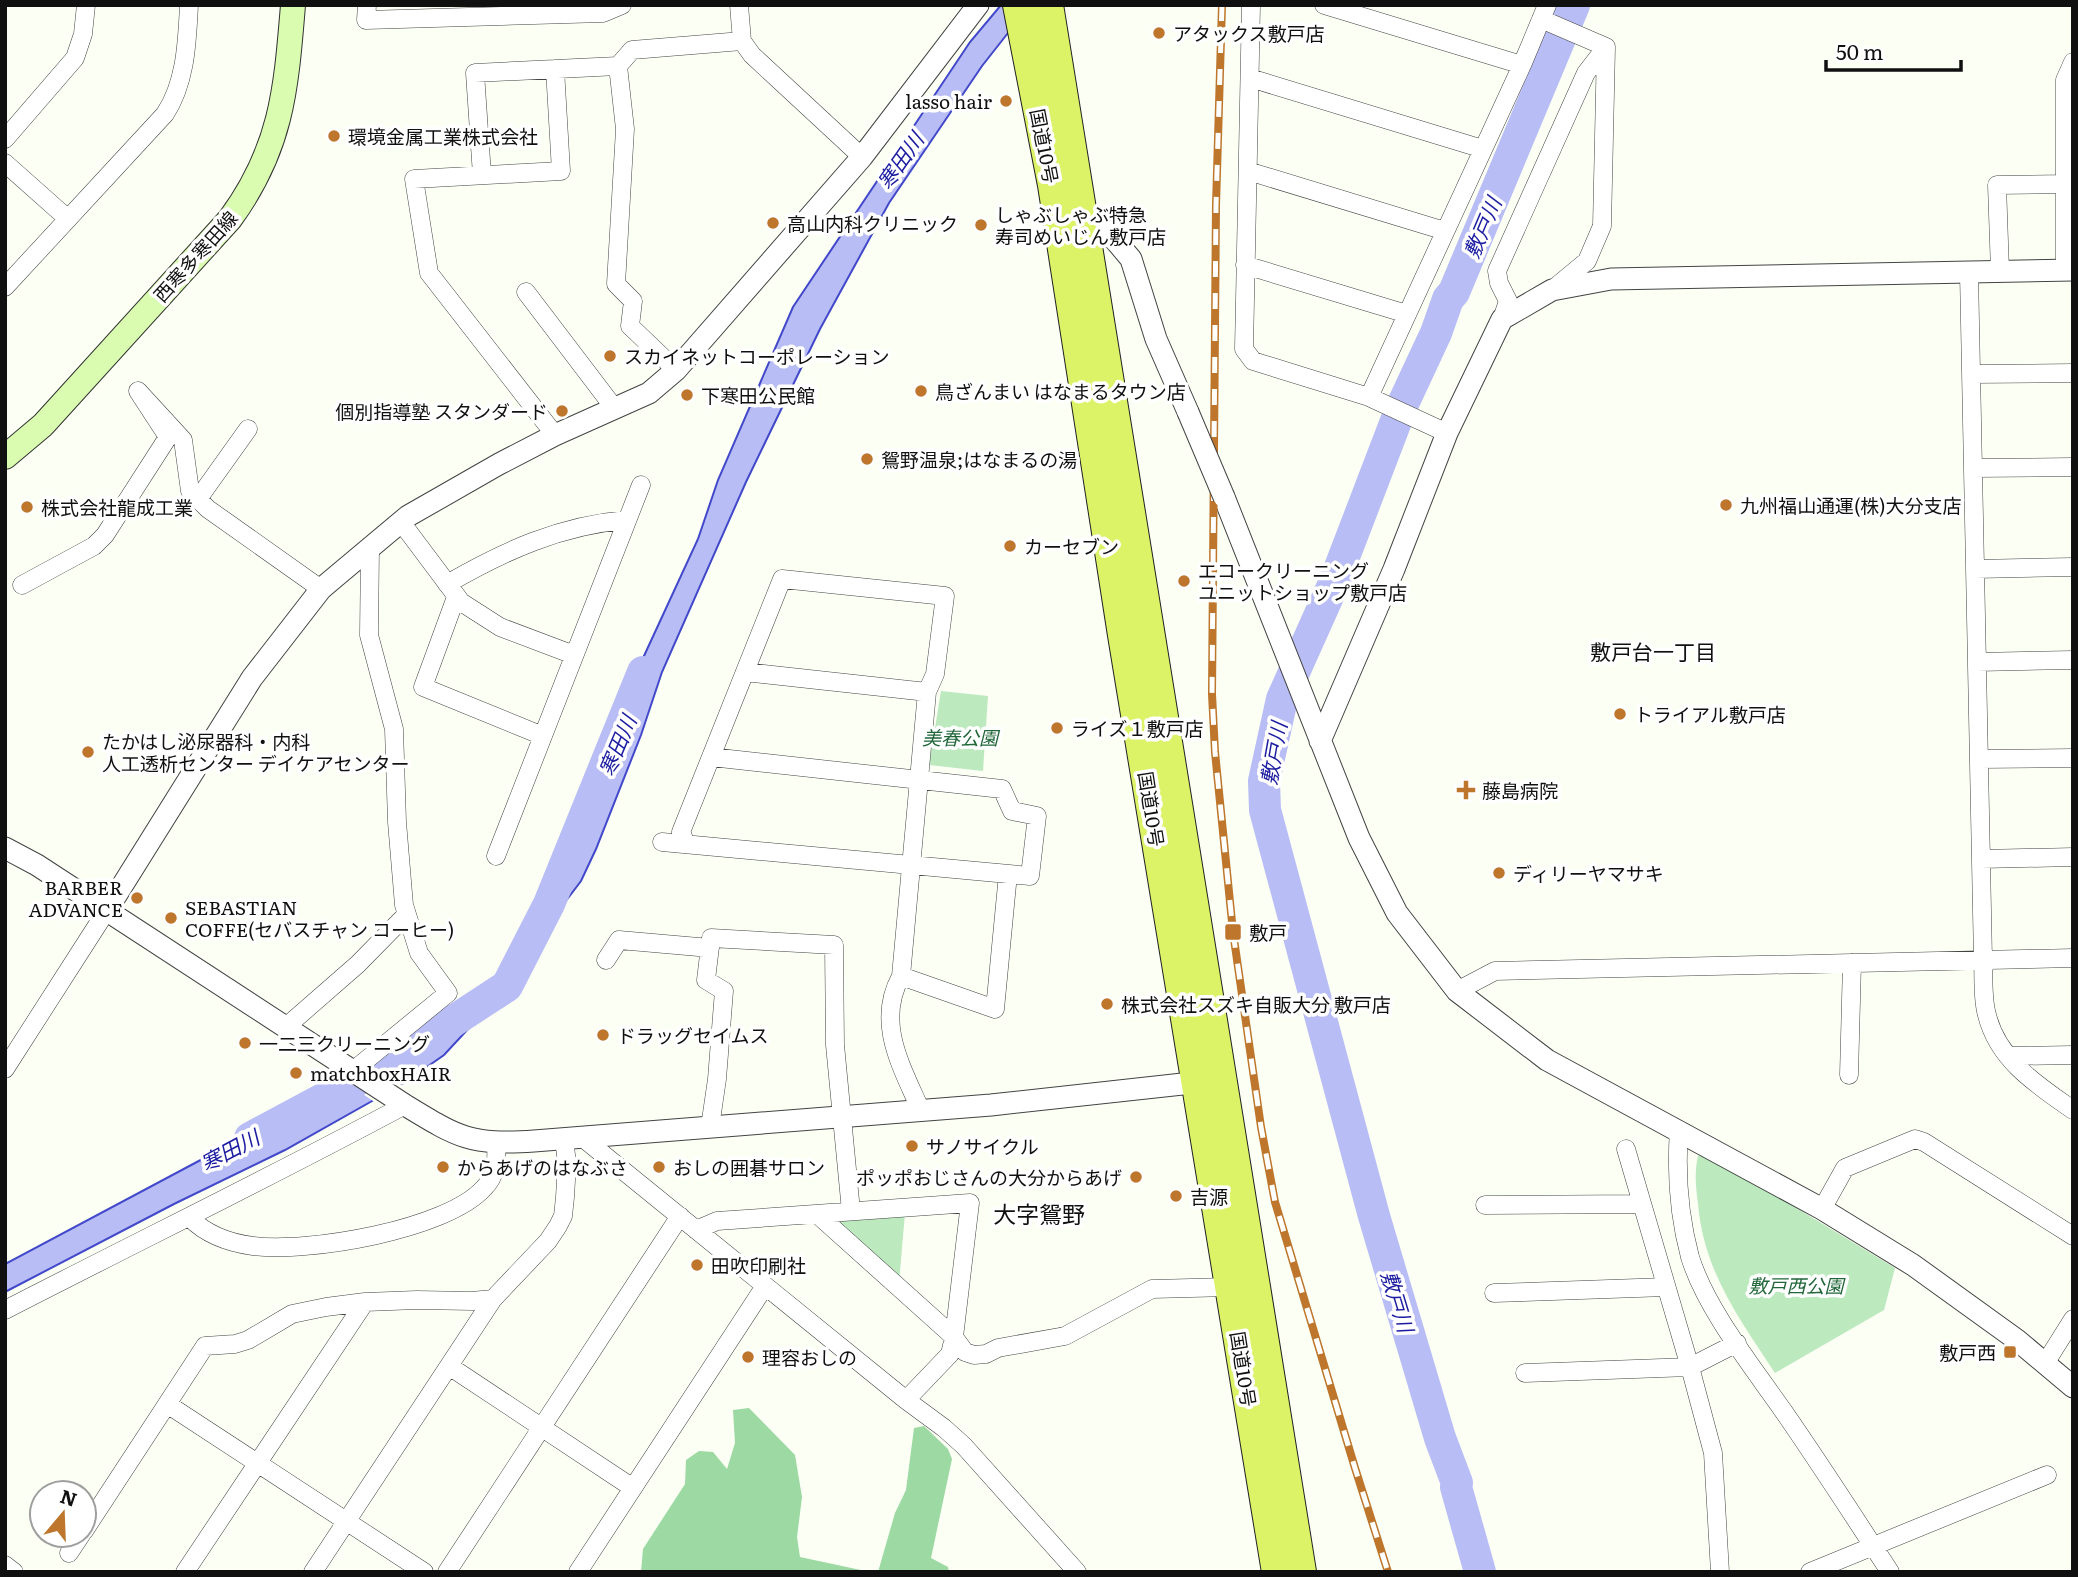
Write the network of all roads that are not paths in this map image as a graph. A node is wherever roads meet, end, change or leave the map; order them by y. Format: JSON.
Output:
{"nodes":[{"id":1,"x":86,"y":5,"type":"edge"},
{"id":2,"x":189,"y":5,"type":"edge"},
{"id":3,"x":293,"y":5,"type":"edge"},
{"id":4,"x":367,"y":5,"type":"edge"},
{"id":5,"x":622,"y":5,"type":"edge"},
{"id":6,"x":739,"y":5,"type":"edge"},
{"id":7,"x":978,"y":5,"type":"edge"},
{"id":8,"x":1018,"y":5,"type":"edge"},
{"id":9,"x":1048,"y":5,"type":"edge"},
{"id":10,"x":1251,"y":5,"type":"edge"},
{"id":11,"x":1324,"y":5,"type":"edge"},
{"id":12,"x":546,"y":10,"type":"edge"},
{"id":13,"x":453,"y":11,"type":"edge"},
{"id":14,"x":1547,"y":16,"type":"edge"},
{"id":15,"x":742,"y":41,"type":"junction"},
{"id":16,"x":1598,"y":44,"type":"junction"},
{"id":17,"x":1522,"y":65,"type":"junction"},
{"id":18,"x":618,"y":66,"type":"junction"},
{"id":19,"x":2072,"y":66,"type":"edge"},
{"id":20,"x":555,"y":69,"type":"junction"},
{"id":21,"x":1250,"y":78,"type":"junction"},
{"id":22,"x":1050,"y":100,"type":"junction"},
{"id":23,"x":5,"y":139,"type":"edge"},
{"id":24,"x":1483,"y":149,"type":"junction"},
{"id":25,"x":862,"y":157,"type":"junction"},
{"id":26,"x":5,"y":163,"type":"edge"},
{"id":27,"x":1248,"y":171,"type":"junction"},
{"id":28,"x":2068,"y":173,"type":"edge"},
{"id":29,"x":482,"y":176,"type":"junction"},
{"id":30,"x":1053,"y":185,"type":"junction"},
{"id":31,"x":1083,"y":216,"type":"junction"},
{"id":32,"x":68,"y":219,"type":"junction"},
{"id":33,"x":1445,"y":231,"type":"junction"},
{"id":34,"x":1245,"y":265,"type":"junction"},
{"id":35,"x":2069,"y":270,"type":"edge"},
{"id":36,"x":2000,"y":271,"type":"junction"},
{"id":37,"x":1969,"y":273,"type":"junction"},
{"id":38,"x":5,"y":287,"type":"edge"},
{"id":39,"x":1552,"y":290,"type":"junction"},
{"id":40,"x":526,"y":292,"type":"dead end"},
{"id":41,"x":1407,"y":314,"type":"junction"},
{"id":42,"x":1502,"y":318,"type":"junction"},
{"id":43,"x":676,"y":370,"type":"junction"},
{"id":44,"x":2073,"y":373,"type":"edge"},
{"id":45,"x":1971,"y":374,"type":"junction"},
{"id":46,"x":1368,"y":397,"type":"junction"},
{"id":47,"x":615,"y":409,"type":"junction"},
{"id":48,"x":248,"y":429,"type":"dead end"},
{"id":49,"x":1440,"y":429,"type":"junction"},
{"id":50,"x":555,"y":435,"type":"junction"},
{"id":51,"x":5,"y":457,"type":"edge"},
{"id":52,"x":2073,"y":467,"type":"edge"},
{"id":53,"x":1973,"y":468,"type":"junction"},
{"id":54,"x":641,"y":485,"type":"dead end"},
{"id":55,"x":198,"y":499,"type":"junction"},
{"id":56,"x":627,"y":520,"type":"junction"},
{"id":57,"x":401,"y":522,"type":"junction"},
{"id":58,"x":370,"y":548,"type":"junction"},
{"id":59,"x":2073,"y":567,"type":"edge"},
{"id":60,"x":1975,"y":569,"type":"junction"},
{"id":61,"x":22,"y":585,"type":"dead end"},
{"id":62,"x":321,"y":589,"type":"junction"},
{"id":63,"x":452,"y":591,"type":"junction"},
{"id":64,"x":574,"y":655,"type":"junction"},
{"id":65,"x":2073,"y":660,"type":"edge"},
{"id":66,"x":1977,"y":662,"type":"junction"},
{"id":67,"x":745,"y":672,"type":"junction"},
{"id":68,"x":927,"y":692,"type":"junction"},
{"id":69,"x":542,"y":736,"type":"junction"},
{"id":70,"x":1320,"y":741,"type":"junction"},
{"id":71,"x":711,"y":757,"type":"junction"},
{"id":72,"x":2073,"y":758,"type":"edge"},
{"id":73,"x":1979,"y":760,"type":"junction"},
{"id":74,"x":919,"y":780,"type":"junction"},
{"id":75,"x":662,"y":842,"type":"dead end"},
{"id":76,"x":686,"y":844,"type":"junction"},
{"id":77,"x":5,"y":849,"type":"edge"},
{"id":78,"x":496,"y":856,"type":"dead end"},
{"id":79,"x":2073,"y":858,"type":"edge"},
{"id":80,"x":1981,"y":859,"type":"junction"},
{"id":81,"x":911,"y":865,"type":"junction"},
{"id":82,"x":1008,"y":874,"type":"junction"},
{"id":83,"x":107,"y":910,"type":"junction"},
{"id":84,"x":407,"y":914,"type":"junction"},
{"id":85,"x":710,"y":948,"type":"junction"},
{"id":86,"x":2073,"y":958,"type":"edge"},
{"id":87,"x":606,"y":960,"type":"dead end"},
{"id":88,"x":1983,"y":960,"type":"junction"},
{"id":89,"x":1852,"y":963,"type":"junction"},
{"id":90,"x":901,"y":976,"type":"junction"},
{"id":91,"x":1457,"y":991,"type":"junction"},
{"id":92,"x":287,"y":1026,"type":"junction"},
{"id":93,"x":2073,"y":1055,"type":"edge"},
{"id":94,"x":2008,"y":1056,"type":"junction"},
{"id":95,"x":5,"y":1069,"type":"edge"},
{"id":96,"x":354,"y":1070,"type":"junction"},
{"id":97,"x":1849,"y":1075,"type":"dead end"},
{"id":98,"x":1209,"y":1081,"type":"junction"},
{"id":99,"x":401,"y":1102,"type":"junction"},
{"id":100,"x":2073,"y":1110,"type":"edge"},
{"id":101,"x":921,"y":1111,"type":"junction"},
{"id":102,"x":843,"y":1117,"type":"junction"},
{"id":103,"x":710,"y":1128,"type":"junction"},
{"id":104,"x":1679,"y":1130,"type":"junction"},
{"id":105,"x":573,"y":1138,"type":"junction"},
{"id":106,"x":496,"y":1143,"type":"junction"},
{"id":107,"x":1626,"y":1149,"type":"dead end"},
{"id":108,"x":1642,"y":1204,"type":"junction"},
{"id":109,"x":1485,"y":1205,"type":"dead end"},
{"id":110,"x":1822,"y":1209,"type":"junction"},
{"id":111,"x":851,"y":1211,"type":"junction"},
{"id":112,"x":817,"y":1214,"type":"junction"},
{"id":113,"x":680,"y":1216,"type":"junction"},
{"id":114,"x":190,"y":1218,"type":"junction"},
{"id":115,"x":696,"y":1230,"type":"junction"},
{"id":116,"x":2073,"y":1236,"type":"edge"},
{"id":117,"x":765,"y":1286,"type":"junction"},
{"id":118,"x":1230,"y":1287,"type":"junction"},
{"id":119,"x":1666,"y":1287,"type":"junction"},
{"id":120,"x":1494,"y":1293,"type":"dead end"},
{"id":121,"x":493,"y":1299,"type":"junction"},
{"id":122,"x":365,"y":1301,"type":"junction"},
{"id":123,"x":5,"y":1310,"type":"edge"},
{"id":124,"x":2073,"y":1319,"type":"edge"},
{"id":125,"x":954,"y":1337,"type":"junction"},
{"id":126,"x":1737,"y":1343,"type":"junction"},
{"id":127,"x":2046,"y":1362,"type":"junction"},
{"id":128,"x":449,"y":1366,"type":"junction"},
{"id":129,"x":1689,"y":1367,"type":"junction"},
{"id":130,"x":1525,"y":1373,"type":"dead end"},
{"id":131,"x":2073,"y":1387,"type":"edge"},
{"id":132,"x":906,"y":1400,"type":"junction"},
{"id":133,"x":167,"y":1404,"type":"junction"},
{"id":134,"x":542,"y":1427,"type":"junction"},
{"id":135,"x":258,"y":1463,"type":"junction"},
{"id":136,"x":2047,"y":1475,"type":"dead end"},
{"id":137,"x":633,"y":1488,"type":"junction"},
{"id":138,"x":98,"y":1510,"type":"edge"},
{"id":139,"x":346,"y":1521,"type":"junction"},
{"id":140,"x":1873,"y":1546,"type":"junction"},
{"id":141,"x":72,"y":1549,"type":"edge"},
{"id":142,"x":69,"y":1553,"type":"dead end"},
{"id":143,"x":5,"y":1565,"type":"edge"},
{"id":144,"x":14,"y":1572,"type":"edge"},
{"id":145,"x":185,"y":1572,"type":"edge"},
{"id":146,"x":313,"y":1572,"type":"edge"},
{"id":147,"x":424,"y":1572,"type":"edge"},
{"id":148,"x":447,"y":1572,"type":"edge"},
{"id":149,"x":578,"y":1572,"type":"edge"},
{"id":150,"x":1077,"y":1572,"type":"edge"},
{"id":151,"x":1277,"y":1572,"type":"edge"},
{"id":152,"x":1301,"y":1572,"type":"edge"},
{"id":153,"x":1720,"y":1572,"type":"edge"},
{"id":154,"x":1810,"y":1572,"type":"edge"},
{"id":155,"x":1890,"y":1572,"type":"edge"}],
"edges":[{"from":1,"to":23,"type":"street"},
{"from":2,"to":32,"type":"street"},
{"from":3,"to":51,"type":"main road","name":"西寒多寒田線"},
{"from":4,"to":13,"type":"street"},
{"from":5,"to":12,"type":"street"},
{"from":6,"to":15,"type":"street"},
{"from":7,"to":25,"type":"street"},
{"from":8,"to":22,"type":"highway","name":"国道10号"},
{"from":9,"to":22,"type":"highway","name":"国道10号"},
{"from":10,"to":21,"type":"street"},
{"from":11,"to":17,"type":"street"},
{"from":12,"to":13,"type":"street"},
{"from":14,"to":16,"type":"street"},
{"from":14,"to":17,"type":"street"},
{"from":15,"to":18,"type":"street"},
{"from":15,"to":25,"type":"street"},
{"from":16,"to":39,"type":"street"},
{"from":16,"to":42,"type":"street"},
{"from":17,"to":24,"type":"street"},
{"from":18,"to":20,"type":"street"},
{"from":18,"to":43,"type":"street"},
{"from":19,"to":28,"type":"street"},
{"from":20,"to":29,"type":"street"},
{"from":20,"to":29,"type":"street"},
{"from":21,"to":24,"type":"street"},
{"from":21,"to":27,"type":"street"},
{"from":22,"to":30,"type":"highway","name":"国道10号"},
{"from":22,"to":31,"type":"highway","name":"国道10号"},
{"from":24,"to":33,"type":"street"},
{"from":25,"to":43,"type":"street"},
{"from":26,"to":32,"type":"street"},
{"from":27,"to":33,"type":"street"},
{"from":27,"to":34,"type":"street"},
{"from":28,"to":35,"type":"street"},
{"from":28,"to":36,"type":"street"},
{"from":29,"to":50,"type":"street"},
{"from":30,"to":31,"type":"street"},
{"from":30,"to":98,"type":"highway","name":"国道10号"},
{"from":31,"to":70,"type":"street","bridge":true},
{"from":31,"to":98,"type":"highway","name":"国道10号"},
{"from":32,"to":38,"type":"street"},
{"from":33,"to":41,"type":"street"},
{"from":34,"to":41,"type":"street"},
{"from":34,"to":46,"type":"street"},
{"from":35,"to":36,"type":"street"},
{"from":36,"to":37,"type":"street"},
{"from":37,"to":39,"type":"street"},
{"from":37,"to":45,"type":"street"},
{"from":39,"to":42,"type":"street"},
{"from":40,"to":47,"type":"street"},
{"from":41,"to":46,"type":"street"},
{"from":42,"to":49,"type":"street"},
{"from":43,"to":47,"type":"street"},
{"from":44,"to":45,"type":"street"},
{"from":45,"to":53,"type":"street"},
{"from":46,"to":49,"type":"street"},
{"from":47,"to":50,"type":"street"},
{"from":48,"to":55,"type":"street"},
{"from":49,"to":70,"type":"street"},
{"from":50,"to":57,"type":"street"},
{"from":52,"to":53,"type":"street"},
{"from":53,"to":60,"type":"street"},
{"from":54,"to":56,"type":"street"},
{"from":55,"to":61,"type":"street"},
{"from":55,"to":62,"type":"street"},
{"from":56,"to":63,"type":"street"},
{"from":56,"to":64,"type":"street"},
{"from":57,"to":58,"type":"street"},
{"from":57,"to":63,"type":"street"},
{"from":58,"to":62,"type":"street"},
{"from":58,"to":84,"type":"street"},
{"from":59,"to":60,"type":"street"},
{"from":60,"to":66,"type":"street"},
{"from":62,"to":83,"type":"street"},
{"from":63,"to":64,"type":"street"},
{"from":63,"to":69,"type":"street"},
{"from":64,"to":69,"type":"street"},
{"from":65,"to":66,"type":"street"},
{"from":66,"to":73,"type":"street"},
{"from":67,"to":68,"type":"street"},
{"from":67,"to":68,"type":"street"},
{"from":67,"to":71,"type":"street"},
{"from":68,"to":74,"type":"street"},
{"from":69,"to":78,"type":"street"},
{"from":70,"to":91,"type":"street"},
{"from":71,"to":74,"type":"street"},
{"from":71,"to":76,"type":"street"},
{"from":72,"to":73,"type":"street"},
{"from":73,"to":80,"type":"street"},
{"from":74,"to":81,"type":"street"},
{"from":74,"to":82,"type":"street"},
{"from":75,"to":76,"type":"street"},
{"from":76,"to":81,"type":"street"},
{"from":77,"to":83,"type":"street"},
{"from":79,"to":80,"type":"street"},
{"from":80,"to":88,"type":"street"},
{"from":81,"to":82,"type":"street"},
{"from":81,"to":90,"type":"street"},
{"from":82,"to":90,"type":"street"},
{"from":83,"to":92,"type":"street"},
{"from":83,"to":95,"type":"street"},
{"from":84,"to":92,"type":"street"},
{"from":84,"to":96,"type":"street"},
{"from":85,"to":87,"type":"street"},
{"from":85,"to":102,"type":"street"},
{"from":85,"to":103,"type":"street"},
{"from":86,"to":88,"type":"street"},
{"from":88,"to":89,"type":"street"},
{"from":88,"to":94,"type":"street"},
{"from":89,"to":91,"type":"street"},
{"from":89,"to":97,"type":"street"},
{"from":90,"to":101,"type":"street"},
{"from":91,"to":104,"type":"street"},
{"from":92,"to":96,"type":"street"},
{"from":93,"to":94,"type":"street"},
{"from":94,"to":100,"type":"street"},
{"from":96,"to":99,"type":"street"},
{"from":98,"to":101,"type":"street"},
{"from":98,"to":118,"type":"highway","name":"国道10号"},
{"from":98,"to":152,"type":"highway","name":"国道10号"},
{"from":99,"to":106,"type":"street"},
{"from":99,"to":114,"type":"street"},
{"from":101,"to":102,"type":"street"},
{"from":102,"to":103,"type":"street"},
{"from":102,"to":111,"type":"street"},
{"from":103,"to":105,"type":"street"},
{"from":104,"to":110,"type":"street"},
{"from":104,"to":126,"type":"street"},
{"from":105,"to":106,"type":"street"},
{"from":105,"to":113,"type":"street"},
{"from":105,"to":121,"type":"street"},
{"from":106,"to":114,"type":"street"},
{"from":107,"to":108,"type":"street"},
{"from":108,"to":109,"type":"street"},
{"from":108,"to":119,"type":"street"},
{"from":110,"to":116,"type":"street"},
{"from":110,"to":127,"type":"street"},
{"from":111,"to":112,"type":"street"},
{"from":111,"to":125,"type":"street"},
{"from":112,"to":115,"type":"street"},
{"from":112,"to":125,"type":"street"},
{"from":113,"to":115,"type":"street"},
{"from":113,"to":134,"type":"street"},
{"from":114,"to":123,"type":"street"},
{"from":115,"to":117,"type":"street"},
{"from":117,"to":132,"type":"street"},
{"from":117,"to":137,"type":"street"},
{"from":118,"to":125,"type":"street"},
{"from":118,"to":151,"type":"highway","name":"国道10号"},
{"from":119,"to":120,"type":"street"},
{"from":119,"to":129,"type":"street"},
{"from":121,"to":122,"type":"street"},
{"from":121,"to":128,"type":"street"},
{"from":122,"to":133,"type":"street"},
{"from":122,"to":135,"type":"street"},
{"from":124,"to":127,"type":"street"},
{"from":125,"to":132,"type":"street"},
{"from":126,"to":129,"type":"street"},
{"from":126,"to":140,"type":"street"},
{"from":127,"to":131,"type":"street"},
{"from":128,"to":134,"type":"street"},
{"from":128,"to":139,"type":"street"},
{"from":129,"to":130,"type":"street"},
{"from":129,"to":153,"type":"street"},
{"from":132,"to":150,"type":"street"},
{"from":133,"to":135,"type":"street"},
{"from":133,"to":138,"type":"street"},
{"from":134,"to":137,"type":"street"},
{"from":134,"to":148,"type":"street"},
{"from":135,"to":139,"type":"street"},
{"from":135,"to":145,"type":"street"},
{"from":136,"to":140,"type":"street"},
{"from":137,"to":149,"type":"street"},
{"from":139,"to":146,"type":"street"},
{"from":139,"to":147,"type":"street"},
{"from":140,"to":154,"type":"street"},
{"from":140,"to":155,"type":"street"},
{"from":141,"to":142,"type":"street"},
{"from":143,"to":144,"type":"street"}]}
